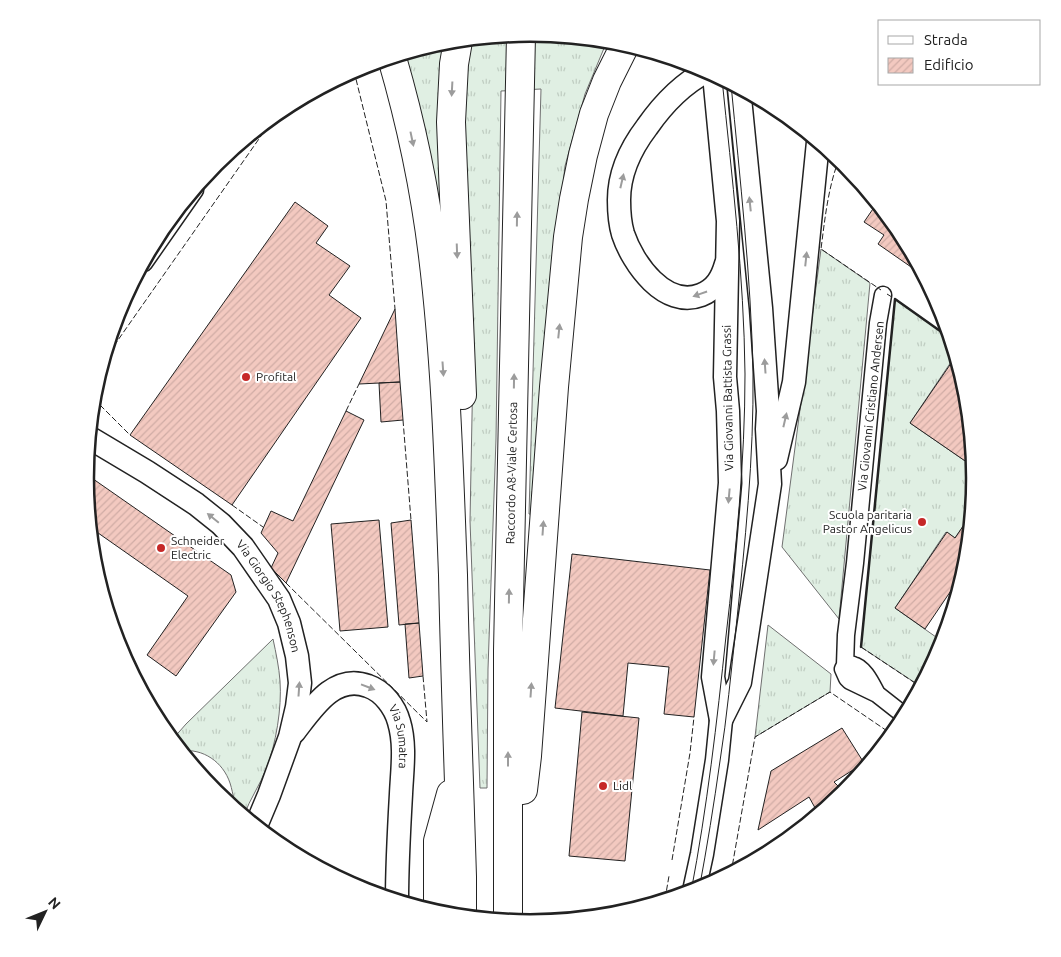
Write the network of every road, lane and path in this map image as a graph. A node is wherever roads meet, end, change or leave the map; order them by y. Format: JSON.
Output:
{"nodes":[{"id":1,"x":521,"y":42,"type":"edge"},
{"id":2,"x":457,"y":49,"type":"edge"},
{"id":3,"x":621,"y":52,"type":"edge"},
{"id":4,"x":394,"y":65,"type":"edge"},
{"id":5,"x":377,"y":71,"type":"edge"},
{"id":6,"x":697,"y":76,"type":"edge"},
{"id":7,"x":715,"y":84,"type":"edge"},
{"id":8,"x":740,"y":96,"type":"edge"},
{"id":9,"x":817,"y":150,"type":"edge"},
{"id":10,"x":727,"y":258,"type":"junction"},
{"id":11,"x":883,"y":295,"type":"dead end"},
{"id":12,"x":96,"y":441,"type":"edge"},
{"id":13,"x":770,"y":484,"type":"junction"},
{"id":14,"x":899,"y":711,"type":"edge"},
{"id":15,"x":721,"y":720,"type":"junction"},
{"id":16,"x":457,"y":726,"type":"junction"},
{"id":17,"x":290,"y":736,"type":"junction"},
{"id":18,"x":459,"y":768,"type":"junction"},
{"id":19,"x":259,"y":819,"type":"edge"},
{"id":20,"x":696,"y":881,"type":"edge"},
{"id":21,"x":397,"y":893,"type":"edge"},
{"id":22,"x":438,"y":904,"type":"edge"},
{"id":23,"x":462,"y":909,"type":"edge"},
{"id":24,"x":508,"y":914,"type":"edge"},
{"id":25,"x":508,"y":914,"type":"edge"}],
"edges":[{"from":24,"to":1,"type":"highway","name":"Raccordo A8-Viale Certosa","one_way":true},
{"from":2,"to":16,"type":"highway","one_way":true},
{"from":25,"to":3,"type":"highway","one_way":true},
{"from":4,"to":16,"type":"highway","one_way":true},
{"from":5,"to":16,"type":"highway"},
{"from":10,"to":6,"type":"main road","one_way":true},
{"from":7,"to":10,"type":"main road","name":"Via Giovanni Battista Grassi"},
{"from":13,"to":8,"type":"main road","name":"Via Giovanni Battista Grassi","one_way":true},
{"from":13,"to":9,"type":"main road","one_way":true},
{"from":10,"to":15,"type":"main road","name":"Via Giovanni Battista Grassi","one_way":true},
{"from":11,"to":14,"type":"street","name":"Via Giovanni Cristiano Andersen"},
{"from":17,"to":12,"type":"main road","name":"Via Giorgio Stephenson","one_way":true},
{"from":13,"to":15,"type":"main road","name":"Via Giovanni Battista Grassi"},
{"from":15,"to":20,"type":"main road","name":"Via Giovanni Battista Grassi"},
{"from":16,"to":18,"type":"highway"},
{"from":17,"to":19,"type":"main road","name":"Via Giorgio Stephenson"},
{"from":17,"to":21,"type":"main road","name":"Via Sumatra","one_way":true},
{"from":18,"to":22,"type":"highway"},
{"from":18,"to":23,"type":"highway"}]}
